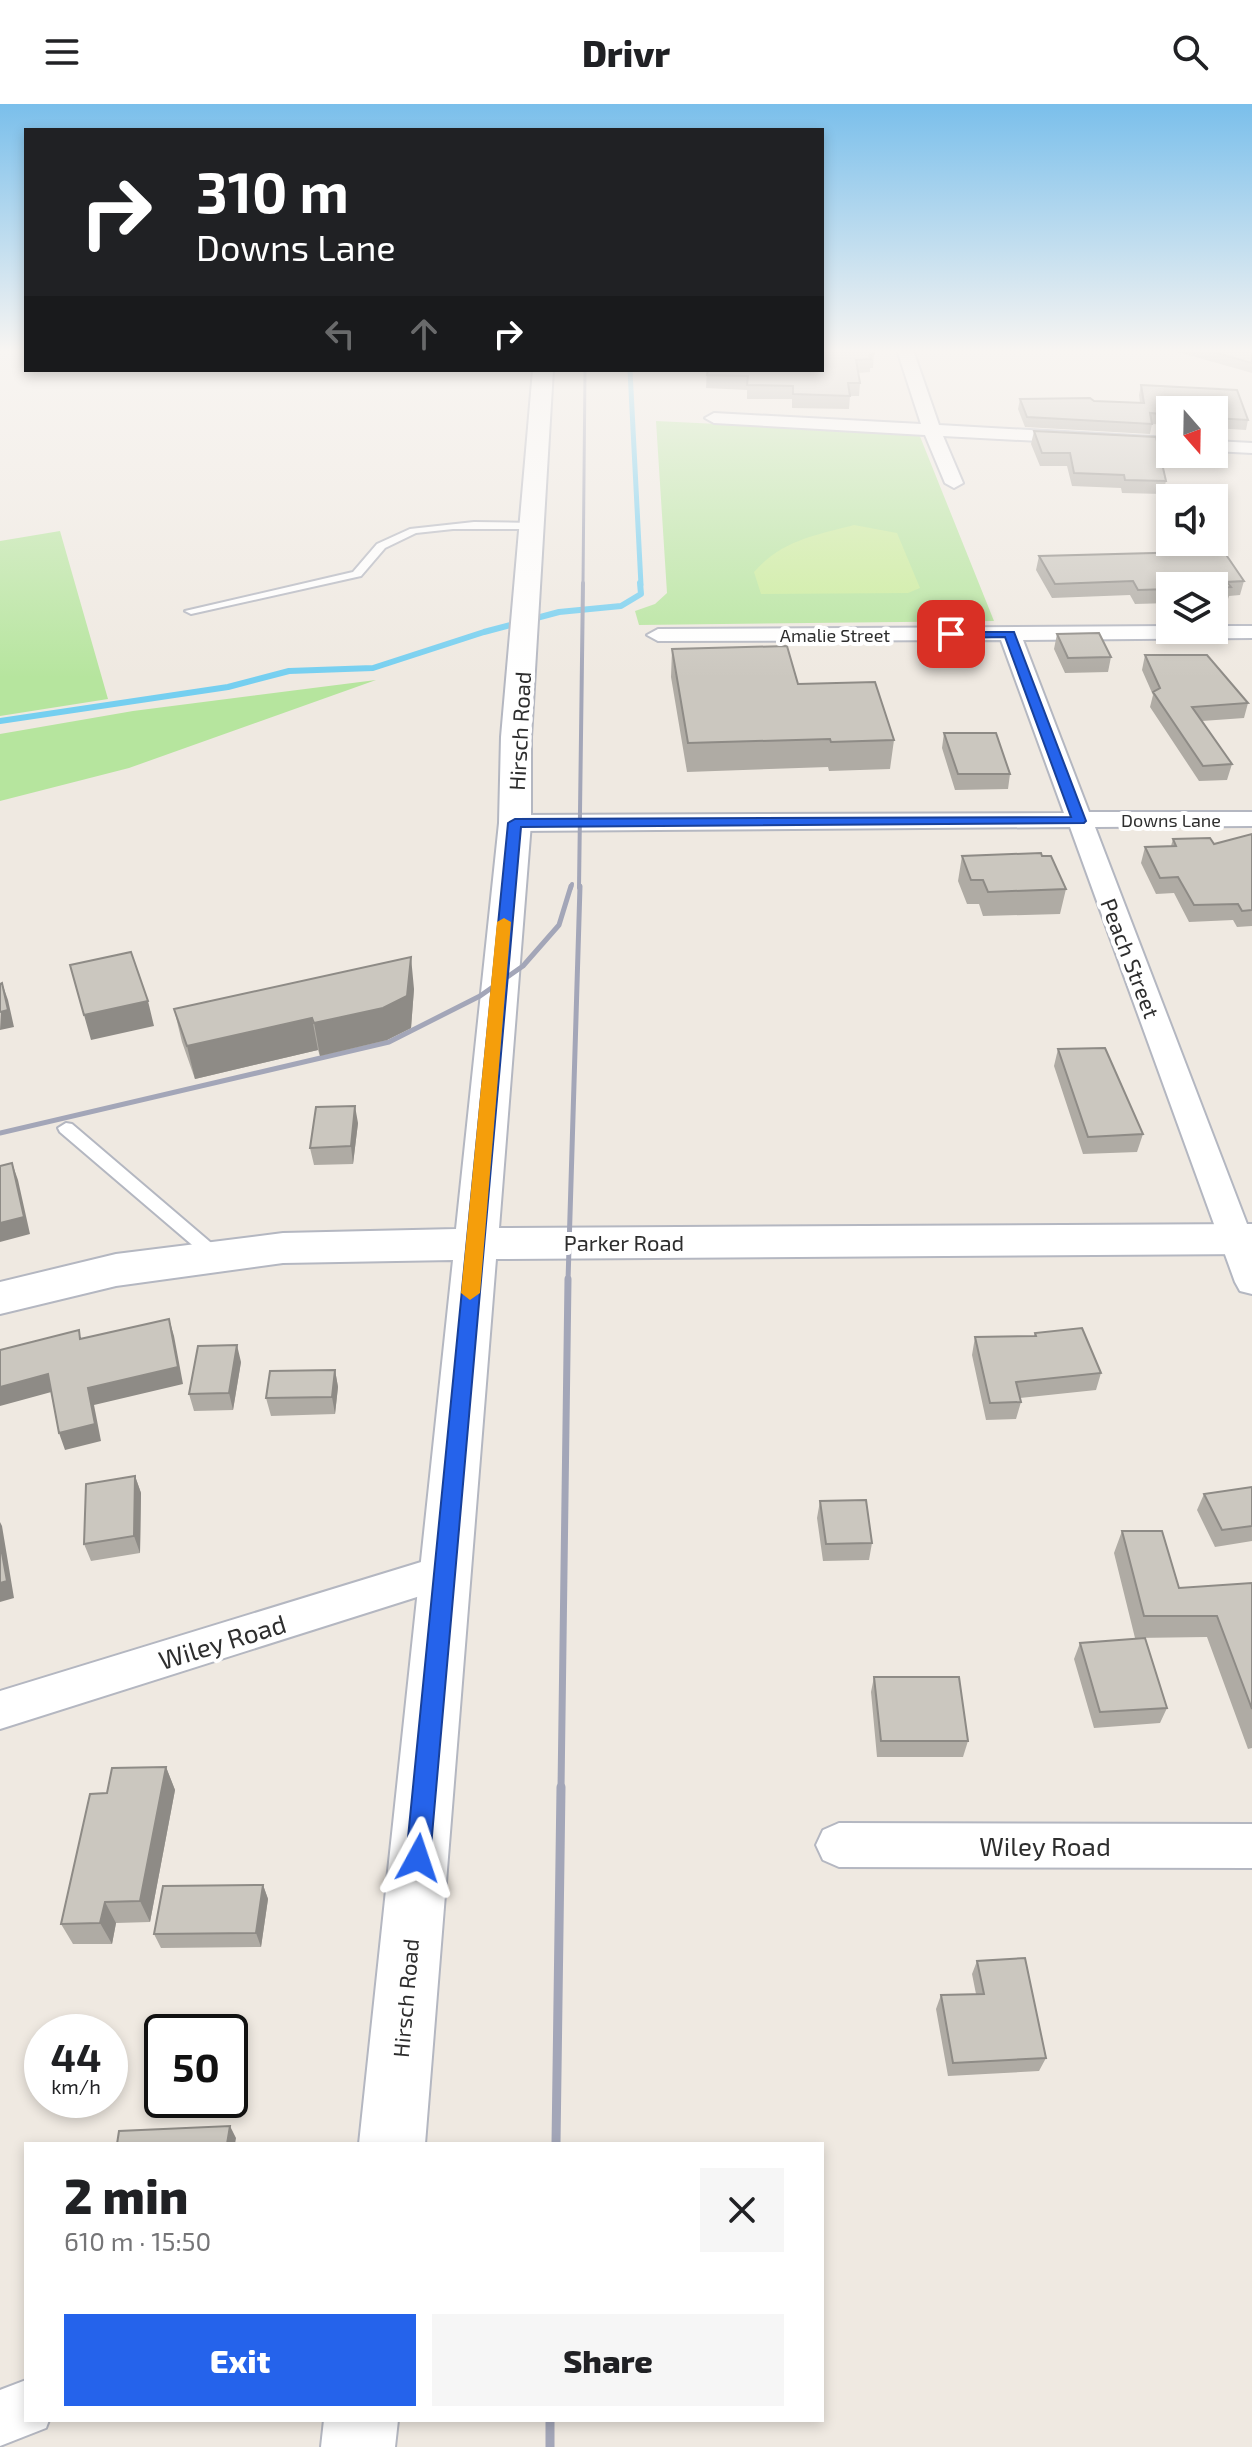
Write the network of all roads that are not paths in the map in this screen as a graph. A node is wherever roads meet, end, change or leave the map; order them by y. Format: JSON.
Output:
{"nodes":[{"id":1,"x":537,"y":459,"type":"edge"},
{"id":2,"x":944,"y":459,"type":"edge"},
{"id":3,"x":954,"y":483,"type":"dead end"},
{"id":4,"x":532,"y":526,"type":"junction"},
{"id":5,"x":191,"y":611,"type":"dead end"},
{"id":6,"x":1252,"y":632,"type":"edge"},
{"id":7,"x":1010,"y":634,"type":"junction"},
{"id":8,"x":658,"y":635,"type":"dead end"},
{"id":9,"x":1252,"y":819,"type":"edge"},
{"id":10,"x":1079,"y":821,"type":"junction"},
{"id":11,"x":515,"y":823,"type":"junction"},
{"id":12,"x":66,"y":1128,"type":"dead end"},
{"id":13,"x":1244,"y":1239,"type":"edge"},
{"id":14,"x":475,"y":1244,"type":"junction"},
{"id":15,"x":217,"y":1257,"type":"junction"},
{"id":16,"x":1252,"y":1282,"type":"edge"},
{"id":17,"x":0,"y":1298,"type":"edge"},
{"id":18,"x":444,"y":1572,"type":"junction"},
{"id":19,"x":0,"y":1710,"type":"edge"},
{"id":20,"x":839,"y":1845,"type":"dead end"},
{"id":21,"x":1252,"y":1846,"type":"edge"},
{"id":22,"x":392,"y":2142,"type":"edge"},
{"id":23,"x":24,"y":2409,"type":"edge"},
{"id":24,"x":0,"y":2418,"type":"edge"},
{"id":25,"x":361,"y":2422,"type":"edge"},
{"id":26,"x":358,"y":2447,"type":"edge"}],
"edges":[{"from":1,"to":4,"type":"main road","name":"Hirsch Road"},
{"from":2,"to":3,"type":"street"},
{"from":4,"to":5,"type":"lane"},
{"from":4,"to":11,"type":"main road","name":"Hirsch Road"},
{"from":6,"to":7,"type":"street","name":"Amalie Street"},
{"from":7,"to":8,"type":"street","name":"Amalie Street"},
{"from":7,"to":10,"type":"street","name":"Peach Street"},
{"from":9,"to":10,"type":"street","name":"Downs Lane"},
{"from":10,"to":11,"type":"street","name":"Downs Lane"},
{"from":10,"to":13,"type":"street","name":"Peach Street"},
{"from":11,"to":14,"type":"main road","name":"Hirsch Road"},
{"from":12,"to":15,"type":"lane"},
{"from":13,"to":14,"type":"main road","name":"Parker Road"},
{"from":13,"to":16,"type":"street","name":"Peach Street"},
{"from":14,"to":15,"type":"main road","name":"Parker Road"},
{"from":14,"to":18,"type":"main road","name":"Hirsch Road"},
{"from":15,"to":17,"type":"main road","name":"Parker Road"},
{"from":18,"to":19,"type":"street","name":"Wiley Road"},
{"from":18,"to":22,"type":"main road","name":"Hirsch Road"},
{"from":20,"to":21,"type":"street","name":"Wiley Road"},
{"from":23,"to":24,"type":"street"},
{"from":25,"to":26,"type":"main road"}]}
